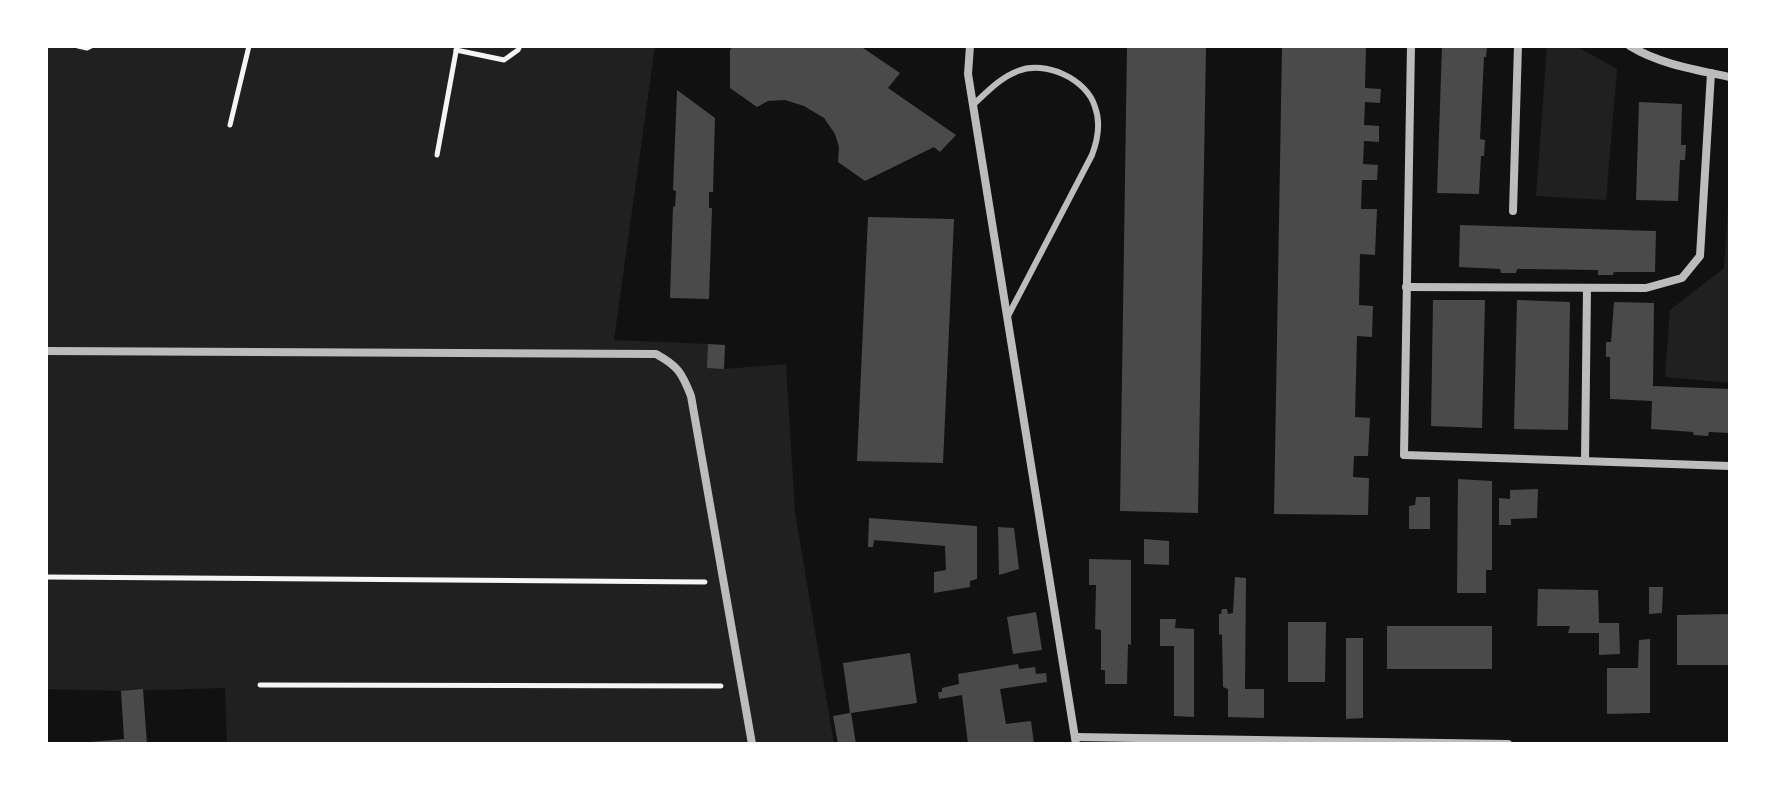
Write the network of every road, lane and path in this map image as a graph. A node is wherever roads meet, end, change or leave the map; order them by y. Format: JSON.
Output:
{"nodes":[{"id":1,"x":78,"y":46,"type":"edge"},
{"id":2,"x":91,"y":46,"type":"edge"},
{"id":3,"x":249,"y":46,"type":"edge"},
{"id":4,"x":520,"y":46,"type":"edge"},
{"id":5,"x":970,"y":46,"type":"edge"},
{"id":6,"x":1411,"y":46,"type":"edge"},
{"id":7,"x":1518,"y":46,"type":"edge"},
{"id":8,"x":1630,"y":46,"type":"edge"},
{"id":9,"x":457,"y":48,"type":"edge"},
{"id":10,"x":1711,"y":73,"type":"junction"},
{"id":11,"x":1730,"y":77,"type":"edge"},
{"id":12,"x":974,"y":104,"type":"junction"},
{"id":13,"x":230,"y":125,"type":"dead end"},
{"id":14,"x":437,"y":155,"type":"dead end"},
{"id":15,"x":1513,"y":211,"type":"dead end"},
{"id":16,"x":1406,"y":287,"type":"junction"},
{"id":17,"x":1587,"y":288,"type":"junction"},
{"id":18,"x":1008,"y":316,"type":"junction"},
{"id":19,"x":46,"y":351,"type":"edge"},
{"id":20,"x":1585,"y":461,"type":"junction"},
{"id":21,"x":1730,"y":466,"type":"edge"},
{"id":22,"x":46,"y":577,"type":"edge"},
{"id":23,"x":723,"y":582,"type":"junction"},
{"id":24,"x":260,"y":685,"type":"dead end"},
{"id":25,"x":742,"y":686,"type":"junction"},
{"id":26,"x":1075,"y":741,"type":"edge"},
{"id":27,"x":752,"y":744,"type":"edge"},
{"id":28,"x":1508,"y":744,"type":"edge"}],
"edges":[{"from":1,"to":2,"type":"path"},
{"from":3,"to":13,"type":"path"},
{"from":4,"to":9,"type":"path"},
{"from":5,"to":12,"type":"street"},
{"from":6,"to":16,"type":"street"},
{"from":7,"to":15,"type":"street"},
{"from":8,"to":10,"type":"street"},
{"from":9,"to":14,"type":"path"},
{"from":10,"to":11,"type":"street"},
{"from":10,"to":17,"type":"street"},
{"from":12,"to":18,"type":"street"},
{"from":12,"to":18,"type":"lane"},
{"from":16,"to":17,"type":"street"},
{"from":16,"to":20,"type":"street"},
{"from":17,"to":20,"type":"street"},
{"from":18,"to":26,"type":"street"},
{"from":19,"to":23,"type":"street"},
{"from":20,"to":21,"type":"street"},
{"from":22,"to":23,"type":"path"},
{"from":23,"to":25,"type":"street"},
{"from":24,"to":25,"type":"path"},
{"from":25,"to":27,"type":"street"},
{"from":26,"to":28,"type":"street"}]}
